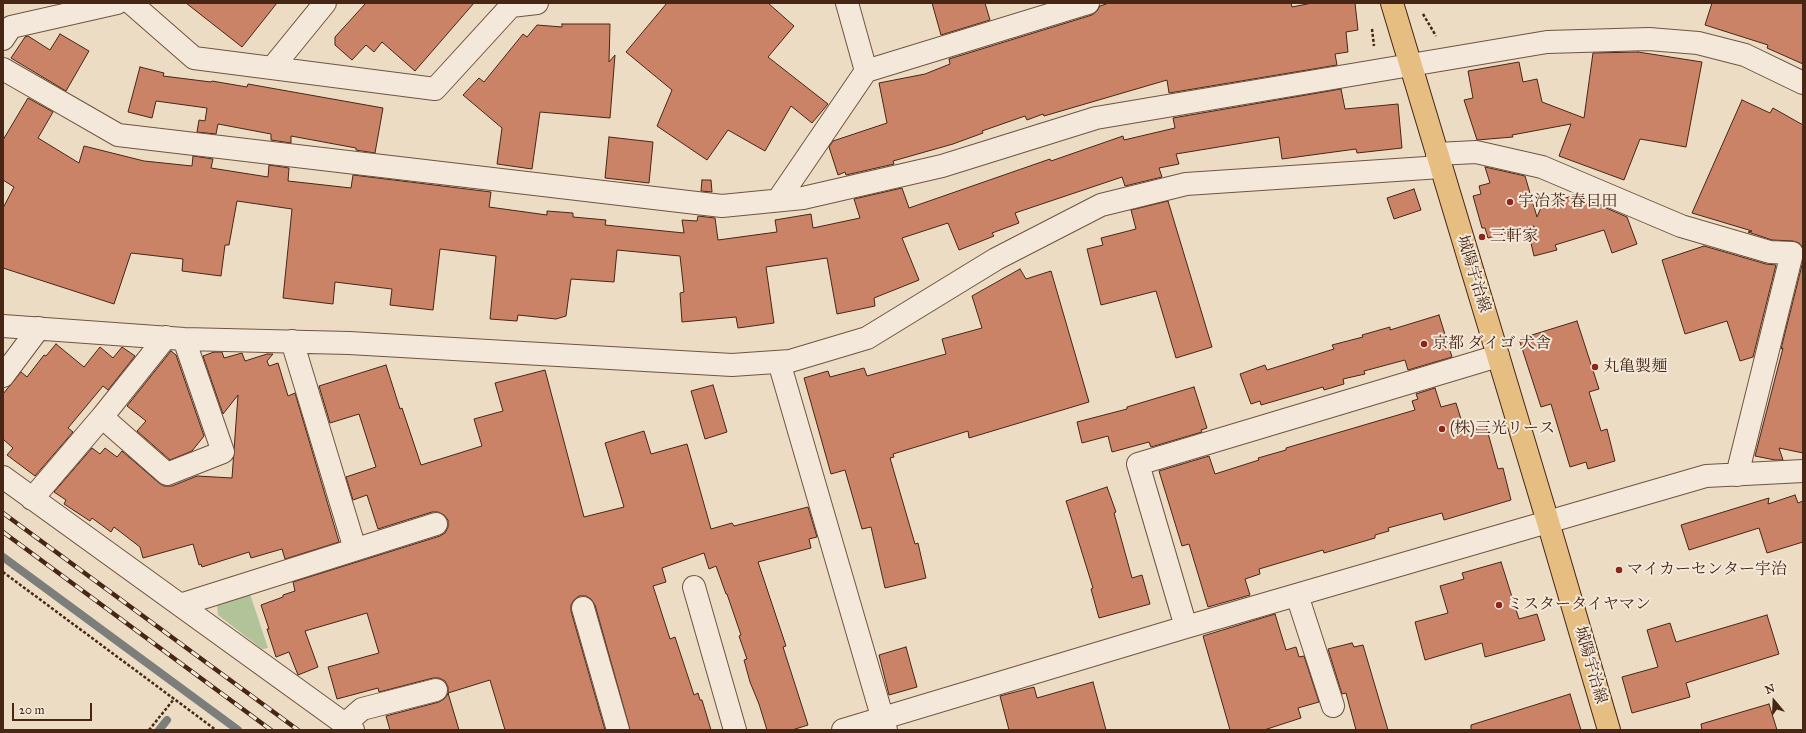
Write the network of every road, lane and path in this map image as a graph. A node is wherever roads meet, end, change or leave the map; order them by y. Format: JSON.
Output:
{"nodes":[{"id":1,"x":117,"y":3,"type":"edge"},
{"id":2,"x":131,"y":3,"type":"edge"},
{"id":3,"x":325,"y":3,"type":"edge"},
{"id":4,"x":537,"y":3,"type":"edge"},
{"id":5,"x":847,"y":3,"type":"edge"},
{"id":6,"x":1088,"y":3,"type":"edge"},
{"id":7,"x":1392,"y":3,"type":"edge"},
{"id":8,"x":1419,"y":9,"type":"dead end"},
{"id":9,"x":1435,"y":33,"type":"dead end"},
{"id":10,"x":3,"y":39,"type":"edge"},
{"id":11,"x":1410,"y":65,"type":"junction"},
{"id":12,"x":272,"y":68,"type":"junction"},
{"id":13,"x":3,"y":69,"type":"edge"},
{"id":14,"x":866,"y":71,"type":"junction"},
{"id":15,"x":1803,"y":83,"type":"edge"},
{"id":16,"x":1439,"y":161,"type":"junction"},
{"id":17,"x":778,"y":200,"type":"junction"},
{"id":18,"x":3,"y":326,"type":"edge"},
{"id":19,"x":39,"y":328,"type":"junction"},
{"id":20,"x":175,"y":338,"type":"junction"},
{"id":21,"x":292,"y":342,"type":"junction"},
{"id":22,"x":1498,"y":356,"type":"junction"},
{"id":23,"x":779,"y":362,"type":"junction"},
{"id":24,"x":3,"y":376,"type":"edge"},
{"id":25,"x":102,"y":417,"type":"junction"},
{"id":26,"x":1803,"y":471,"type":"edge"},
{"id":27,"x":1737,"y":475,"type":"junction"},
{"id":28,"x":3,"y":477,"type":"edge"},
{"id":29,"x":32,"y":499,"type":"junction"},
{"id":30,"x":1548,"y":522,"type":"junction"},
{"id":31,"x":436,"y":524,"type":"dead end"},
{"id":32,"x":355,"y":549,"type":"junction"},
{"id":33,"x":3,"y":572,"type":"edge"},
{"id":34,"x":694,"y":587,"type":"dead end"},
{"id":35,"x":1297,"y":595,"type":"junction"},
{"id":36,"x":180,"y":605,"type":"junction"},
{"id":37,"x":583,"y":608,"type":"dead end"},
{"id":38,"x":1186,"y":627,"type":"junction"},
{"id":39,"x":436,"y":690,"type":"dead end"},
{"id":40,"x":174,"y":699,"type":"junction"},
{"id":41,"x":1333,"y":706,"type":"dead end"},
{"id":42,"x":884,"y":724,"type":"edge"},
{"id":43,"x":349,"y":727,"type":"edge"},
{"id":44,"x":149,"y":730,"type":"edge"},
{"id":45,"x":216,"y":730,"type":"edge"},
{"id":46,"x":618,"y":730,"type":"edge"},
{"id":47,"x":735,"y":730,"type":"edge"},
{"id":48,"x":843,"y":730,"type":"edge"},
{"id":49,"x":1609,"y":730,"type":"edge"}],
"edges":[{"from":1,"to":10,"type":"street"},
{"from":2,"to":12,"type":"street"},
{"from":3,"to":12,"type":"street"},
{"from":4,"to":12,"type":"street"},
{"from":5,"to":14,"type":"street"},
{"from":6,"to":14,"type":"street"},
{"from":7,"to":11,"type":"main road","name":"城陽宇治線"},
{"from":8,"to":9,"type":"path"},
{"from":11,"to":15,"type":"street"},
{"from":11,"to":16,"type":"main road","name":"城陽宇治線"},
{"from":11,"to":17,"type":"street"},
{"from":13,"to":17,"type":"street"},
{"from":14,"to":17,"type":"street"},
{"from":16,"to":22,"type":"main road","name":"城陽宇治線"},
{"from":16,"to":23,"type":"street"},
{"from":16,"to":27,"type":"street"},
{"from":18,"to":19,"type":"street"},
{"from":19,"to":20,"type":"street"},
{"from":19,"to":24,"type":"street"},
{"from":20,"to":21,"type":"street"},
{"from":20,"to":25,"type":"street"},
{"from":20,"to":25,"type":"street"},
{"from":21,"to":23,"type":"street"},
{"from":21,"to":32,"type":"street"},
{"from":22,"to":30,"type":"main road","name":"城陽宇治線"},
{"from":22,"to":38,"type":"street"},
{"from":23,"to":42,"type":"street"},
{"from":25,"to":29,"type":"street"},
{"from":26,"to":27,"type":"street"},
{"from":27,"to":30,"type":"street"},
{"from":28,"to":29,"type":"street"},
{"from":29,"to":36,"type":"street"},
{"from":30,"to":35,"type":"street"},
{"from":30,"to":49,"type":"main road","name":"城陽宇治線"},
{"from":31,"to":32,"type":"street"},
{"from":32,"to":36,"type":"street"},
{"from":33,"to":40,"type":"path"},
{"from":34,"to":47,"type":"street"},
{"from":35,"to":38,"type":"street"},
{"from":35,"to":41,"type":"street"},
{"from":36,"to":43,"type":"street"},
{"from":37,"to":46,"type":"street"},
{"from":38,"to":42,"type":"street"},
{"from":39,"to":43,"type":"street"},
{"from":40,"to":44,"type":"path"},
{"from":40,"to":45,"type":"path"},
{"from":42,"to":48,"type":"street"}]}
